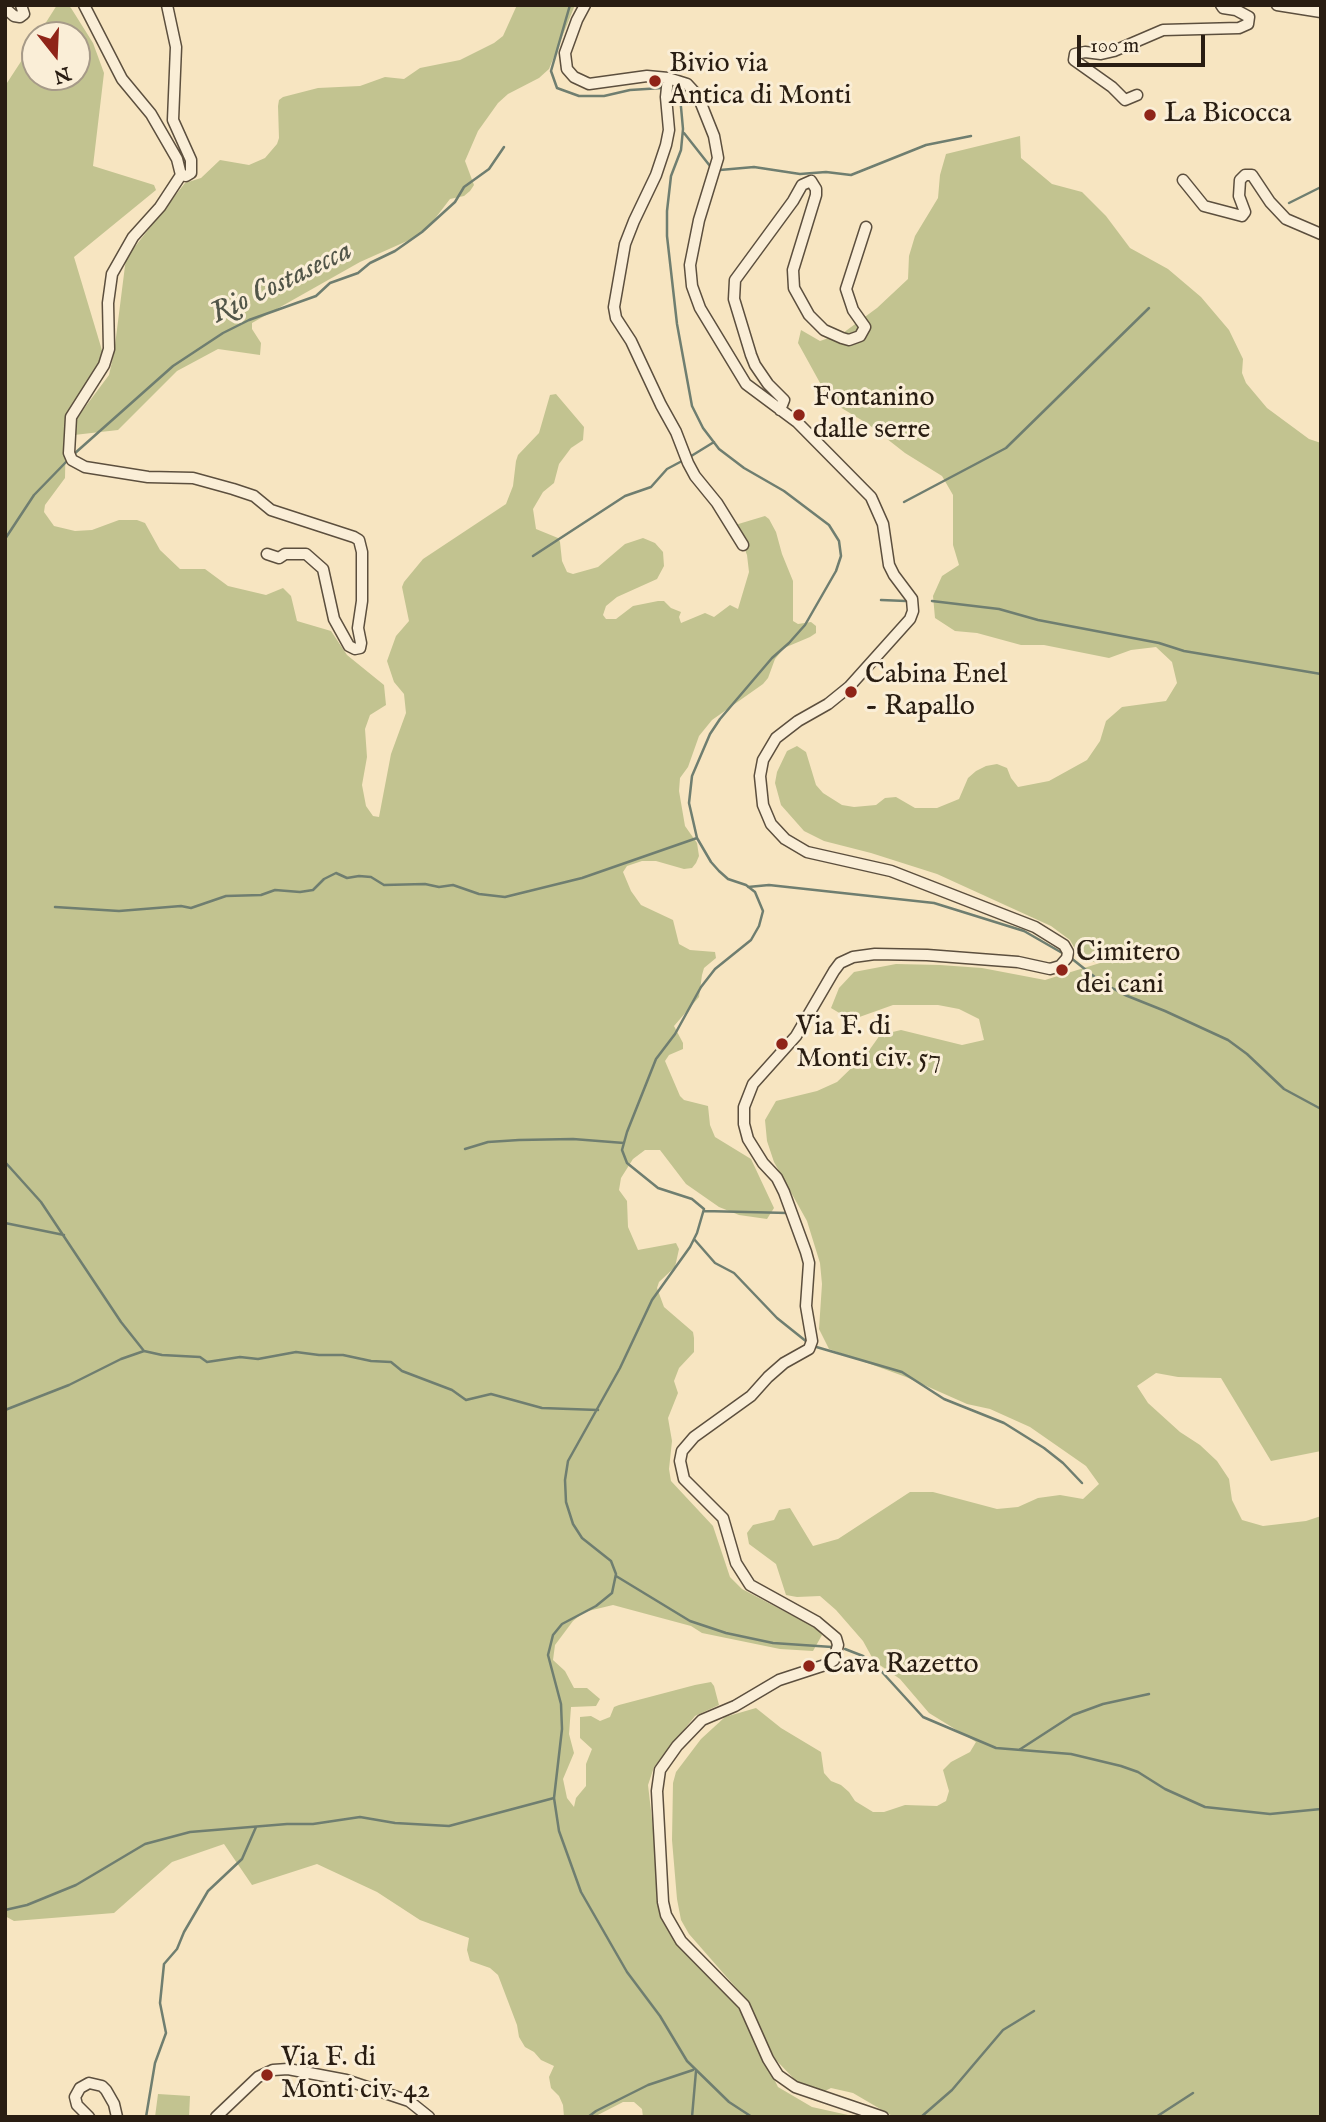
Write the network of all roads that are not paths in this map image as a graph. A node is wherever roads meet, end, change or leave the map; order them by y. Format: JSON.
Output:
{"nodes":[{"id":1,"x":21,"y":5,"type":"edge"},
{"id":2,"x":84,"y":5,"type":"edge"},
{"id":3,"x":167,"y":5,"type":"edge"},
{"id":4,"x":585,"y":5,"type":"edge"},
{"id":5,"x":1221,"y":5,"type":"edge"},
{"id":6,"x":1277,"y":5,"type":"edge"},
{"id":7,"x":5,"y":8,"type":"edge"},
{"id":8,"x":1321,"y":12,"type":"edge"},
{"id":9,"x":668,"y":81,"type":"junction"},
{"id":10,"x":1137,"y":94,"type":"dead end"},
{"id":11,"x":181,"y":175,"type":"junction"},
{"id":12,"x":1183,"y":180,"type":"dead end"},
{"id":13,"x":866,"y":227,"type":"dead end"},
{"id":14,"x":1321,"y":234,"type":"edge"},
{"id":15,"x":779,"y":410,"type":"junction"},
{"id":16,"x":744,"y":545,"type":"dead end"},
{"id":17,"x":267,"y":554,"type":"dead end"},
{"id":18,"x":89,"y":2117,"type":"edge"},
{"id":19,"x":117,"y":2117,"type":"edge"},
{"id":20,"x":216,"y":2117,"type":"edge"},
{"id":21,"x":429,"y":2117,"type":"edge"},
{"id":22,"x":883,"y":2117,"type":"edge"}],
"edges":[{"from":1,"to":7,"type":"street"},
{"from":2,"to":11,"type":"street"},
{"from":3,"to":11,"type":"street"},
{"from":4,"to":9,"type":"street"},
{"from":5,"to":10,"type":"street"},
{"from":6,"to":8,"type":"street"},
{"from":9,"to":15,"type":"street"},
{"from":9,"to":16,"type":"street"},
{"from":11,"to":17,"type":"street"},
{"from":12,"to":14,"type":"street"},
{"from":13,"to":15,"type":"street"},
{"from":15,"to":22,"type":"street"},
{"from":18,"to":19,"type":"street"},
{"from":20,"to":21,"type":"street"}]}
